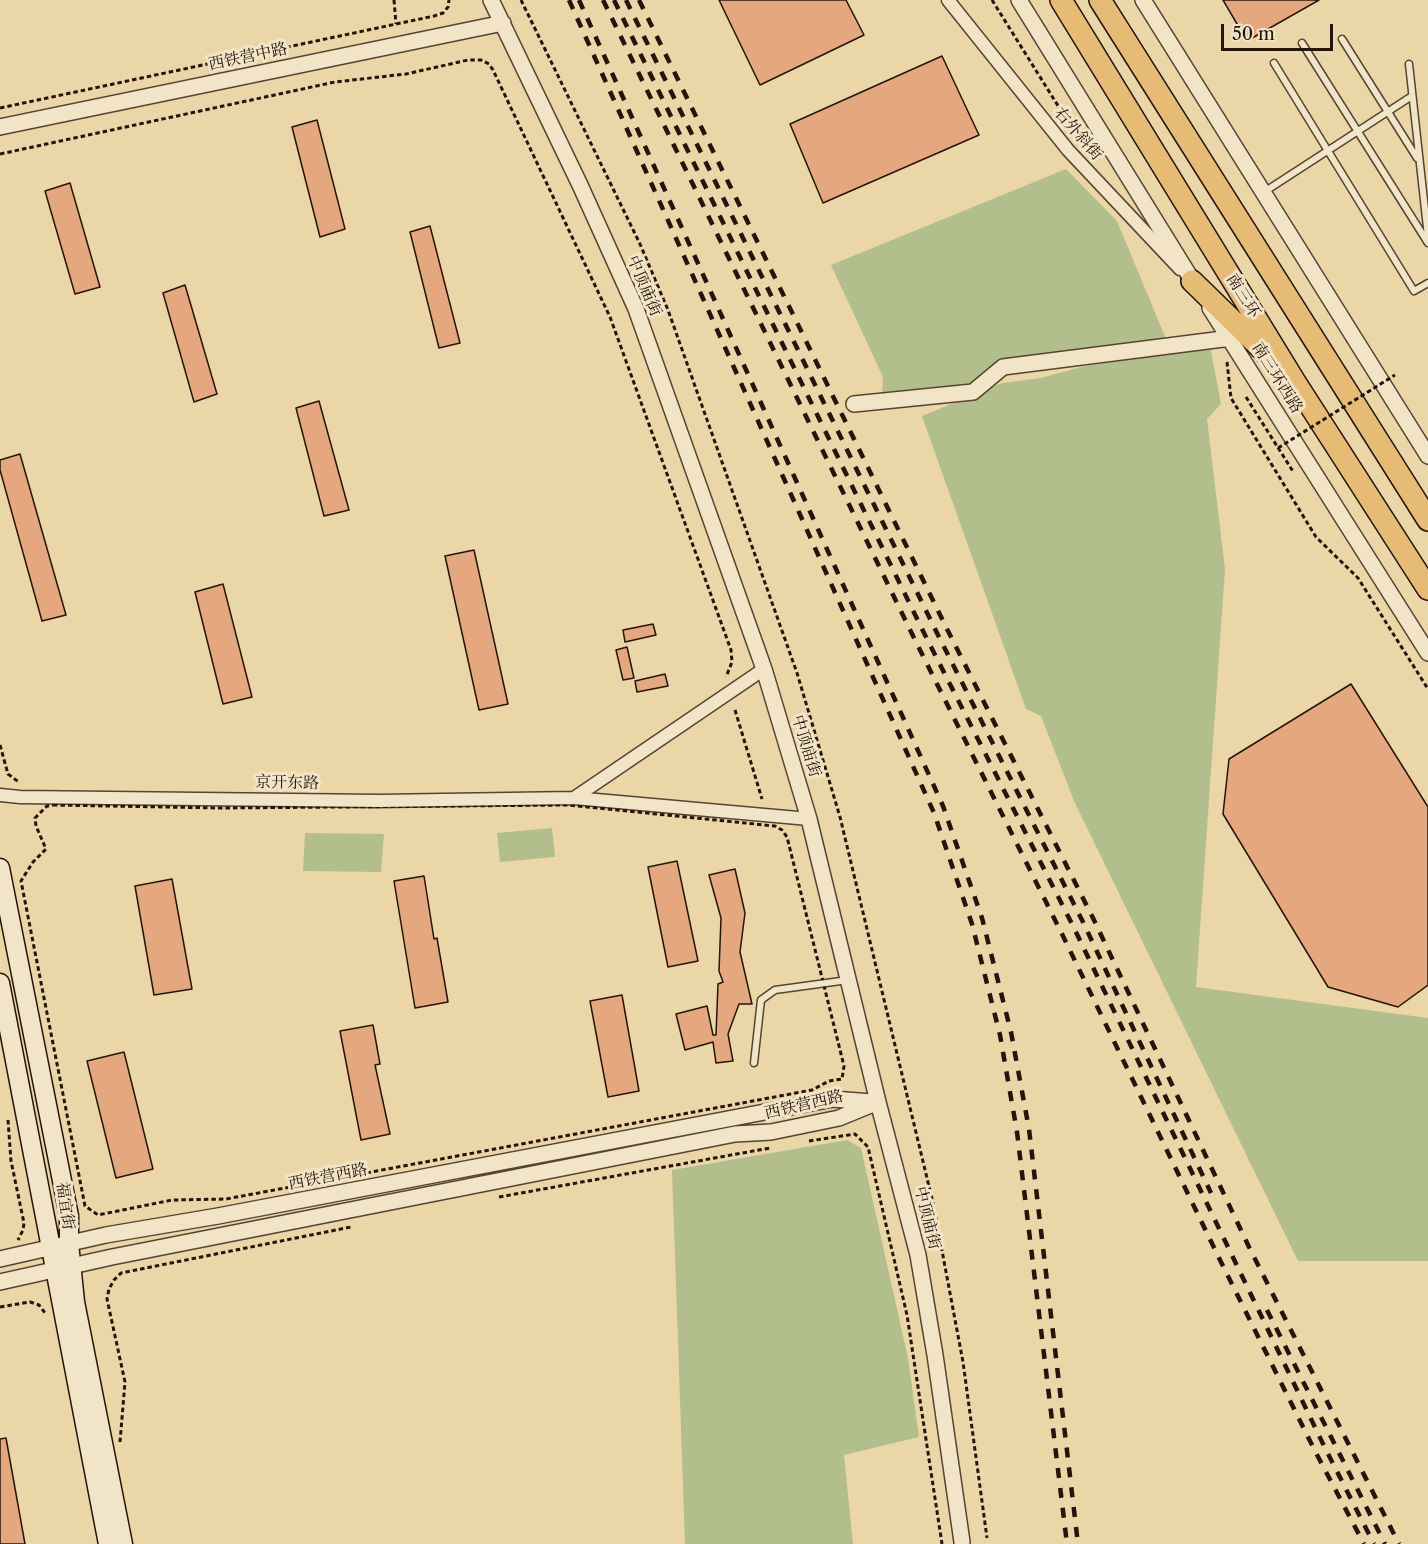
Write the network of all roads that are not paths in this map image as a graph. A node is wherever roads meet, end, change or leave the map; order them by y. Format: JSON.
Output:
{"nodes":[{"id":1,"x":491,"y":0,"type":"edge"},
{"id":2,"x":948,"y":0,"type":"edge"},
{"id":3,"x":1018,"y":0,"type":"edge"},
{"id":4,"x":1061,"y":0,"type":"edge"},
{"id":5,"x":1100,"y":0,"type":"edge"},
{"id":6,"x":1108,"y":0,"type":"edge"},
{"id":7,"x":1143,"y":0,"type":"edge"},
{"id":8,"x":503,"y":23,"type":"junction"},
{"id":9,"x":1118,"y":28,"type":"junction"},
{"id":10,"x":1342,"y":39,"type":"dead end"},
{"id":11,"x":1302,"y":43,"type":"dead end"},
{"id":12,"x":1274,"y":63,"type":"dead end"},
{"id":13,"x":1409,"y":64,"type":"dead end"},
{"id":14,"x":1412,"y":96,"type":"junction"},
{"id":15,"x":1388,"y":111,"type":"junction"},
{"id":16,"x":0,"y":127,"type":"edge"},
{"id":17,"x":1358,"y":131,"type":"junction"},
{"id":18,"x":1328,"y":151,"type":"junction"},
{"id":19,"x":1419,"y":161,"type":"junction"},
{"id":20,"x":1264,"y":193,"type":"junction"},
{"id":21,"x":1428,"y":237,"type":"edge"},
{"id":22,"x":1428,"y":243,"type":"edge"},
{"id":23,"x":1192,"y":281,"type":"junction"},
{"id":24,"x":1428,"y":283,"type":"edge"},
{"id":25,"x":1224,"y":339,"type":"junction"},
{"id":26,"x":1295,"y":382,"type":"junction"},
{"id":27,"x":854,"y":404,"type":"dead end"},
{"id":28,"x":1428,"y":456,"type":"edge"},
{"id":29,"x":1428,"y":520,"type":"edge"},
{"id":30,"x":1428,"y":589,"type":"edge"},
{"id":31,"x":1428,"y":653,"type":"edge"},
{"id":32,"x":764,"y":669,"type":"junction"},
{"id":33,"x":0,"y":795,"type":"edge"},
{"id":34,"x":574,"y":798,"type":"junction"},
{"id":35,"x":809,"y":819,"type":"junction"},
{"id":36,"x":0,"y":868,"type":"edge"},
{"id":37,"x":849,"y":980,"type":"junction"},
{"id":38,"x":0,"y":983,"type":"edge"},
{"id":39,"x":754,"y":1063,"type":"dead end"},
{"id":40,"x":878,"y":1102,"type":"junction"},
{"id":41,"x":69,"y":1243,"type":"junction"},
{"id":42,"x":50,"y":1248,"type":"junction"},
{"id":43,"x":0,"y":1259,"type":"edge"},
{"id":44,"x":63,"y":1268,"type":"junction"},
{"id":45,"x":0,"y":1282,"type":"edge"},
{"id":46,"x":962,"y":1542,"type":"dead end"},
{"id":47,"x":108,"y":1544,"type":"edge"},
{"id":48,"x":123,"y":1544,"type":"edge"}],
"edges":[{"from":1,"to":8,"type":"street","name":"中顶庙街"},
{"from":2,"to":23,"type":"street","name":"右外斜街"},
{"from":3,"to":23,"type":"street","name":"南三环西路"},
{"from":4,"to":26,"type":"highway","name":"南三环"},
{"from":5,"to":9,"type":"highway"},
{"from":6,"to":9,"type":"highway"},
{"from":7,"to":20,"type":"street"},
{"from":8,"to":16,"type":"street","name":"西铁营中路"},
{"from":8,"to":32,"type":"street","name":"中顶庙街"},
{"from":9,"to":29,"type":"highway"},
{"from":10,"to":15,"type":"lane"},
{"from":11,"to":17,"type":"lane"},
{"from":12,"to":18,"type":"lane"},
{"from":13,"to":14,"type":"lane"},
{"from":14,"to":15,"type":"lane"},
{"from":14,"to":19,"type":"lane"},
{"from":15,"to":17,"type":"lane"},
{"from":15,"to":19,"type":"lane"},
{"from":17,"to":18,"type":"lane"},
{"from":17,"to":22,"type":"lane"},
{"from":18,"to":20,"type":"lane"},
{"from":18,"to":24,"type":"lane"},
{"from":19,"to":21,"type":"lane"},
{"from":20,"to":28,"type":"street"},
{"from":23,"to":25,"type":"street","name":"南三环西路"},
{"from":23,"to":26,"type":"highway"},
{"from":25,"to":27,"type":"street"},
{"from":25,"to":31,"type":"street","name":"南三环西路"},
{"from":26,"to":30,"type":"highway","name":"南三环"},
{"from":32,"to":34,"type":"street"},
{"from":32,"to":35,"type":"street","name":"中顶庙街"},
{"from":33,"to":34,"type":"street","name":"京开东路"},
{"from":34,"to":35,"type":"street"},
{"from":35,"to":37,"type":"street","name":"中顶庙街"},
{"from":36,"to":41,"type":"main road","name":"福宜街"},
{"from":37,"to":39,"type":"lane"},
{"from":37,"to":40,"type":"street","name":"中顶庙街"},
{"from":38,"to":42,"type":"main road","name":"福宜街"},
{"from":40,"to":41,"type":"street","name":"西铁营西路"},
{"from":40,"to":44,"type":"street","name":"西铁营西路"},
{"from":40,"to":46,"type":"street","name":"中顶庙街"},
{"from":41,"to":42,"type":"street","name":"西铁营西路"},
{"from":41,"to":44,"type":"main road","name":"福宜街"},
{"from":42,"to":43,"type":"street","name":"西铁营西路"},
{"from":42,"to":44,"type":"main road","name":"福宜街"},
{"from":44,"to":45,"type":"street","name":"西铁营西路"},
{"from":44,"to":47,"type":"main road","name":"福宜街"},
{"from":44,"to":48,"type":"main road","name":"福宜街"}]}
